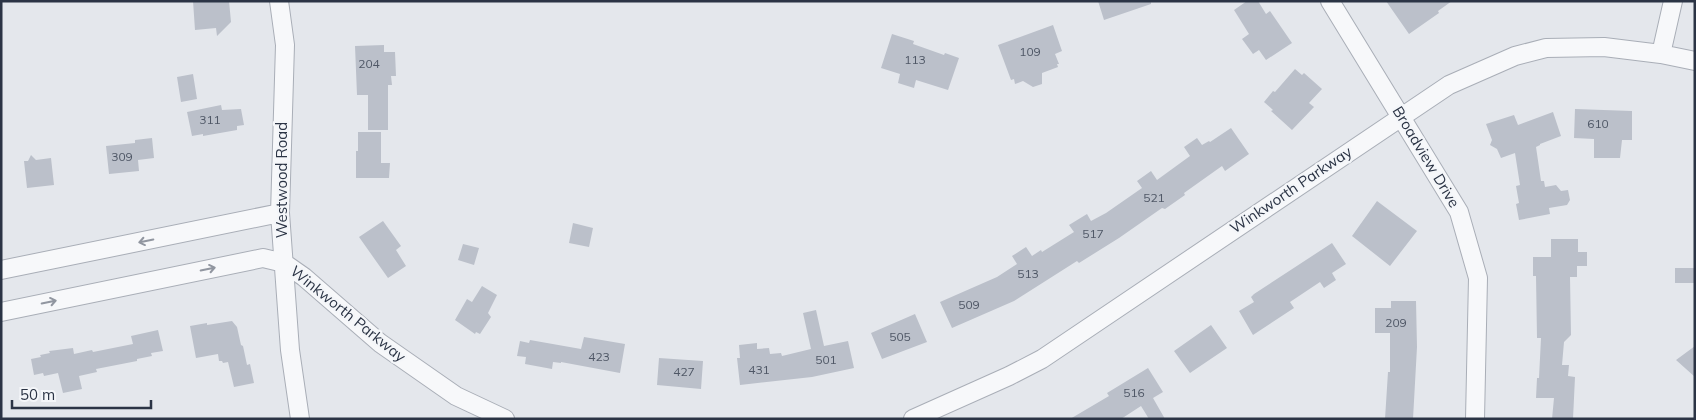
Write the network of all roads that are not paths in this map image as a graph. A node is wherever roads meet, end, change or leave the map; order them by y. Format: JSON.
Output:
{"nodes":[{"id":1,"x":279,"y":1,"type":"edge"},
{"id":2,"x":1330,"y":1,"type":"edge"},
{"id":3,"x":1673,"y":1,"type":"edge"},
{"id":4,"x":1661,"y":54,"type":"junction"},
{"id":5,"x":1695,"y":60,"type":"edge"},
{"id":6,"x":1401,"y":116,"type":"junction"},
{"id":7,"x":280,"y":213,"type":"junction"},
{"id":8,"x":284,"y":263,"type":"junction"},
{"id":9,"x":1,"y":270,"type":"edge"},
{"id":10,"x":1,"y":312,"type":"edge"},
{"id":11,"x":300,"y":419,"type":"edge"},
{"id":12,"x":505,"y":419,"type":"edge"},
{"id":13,"x":913,"y":419,"type":"edge"},
{"id":14,"x":1475,"y":419,"type":"edge"}],
"edges":[{"from":1,"to":7,"type":"street","name":"Westwood Road"},
{"from":2,"to":6,"type":"street","name":"Broadview Drive"},
{"from":3,"to":4,"type":"street"},
{"from":4,"to":5,"type":"street","name":"Winkworth Parkway"},
{"from":4,"to":6,"type":"street","name":"Winkworth Parkway"},
{"from":6,"to":13,"type":"street","name":"Winkworth Parkway"},
{"from":6,"to":14,"type":"street","name":"Broadview Drive"},
{"from":7,"to":8,"type":"street","name":"Westwood Road"},
{"from":7,"to":9,"type":"street","one_way":true},
{"from":10,"to":8,"type":"street","name":"Winkworth Parkway","one_way":true},
{"from":8,"to":11,"type":"street","name":"Westwood Road"},
{"from":8,"to":12,"type":"street","name":"Winkworth Parkway"}]}
